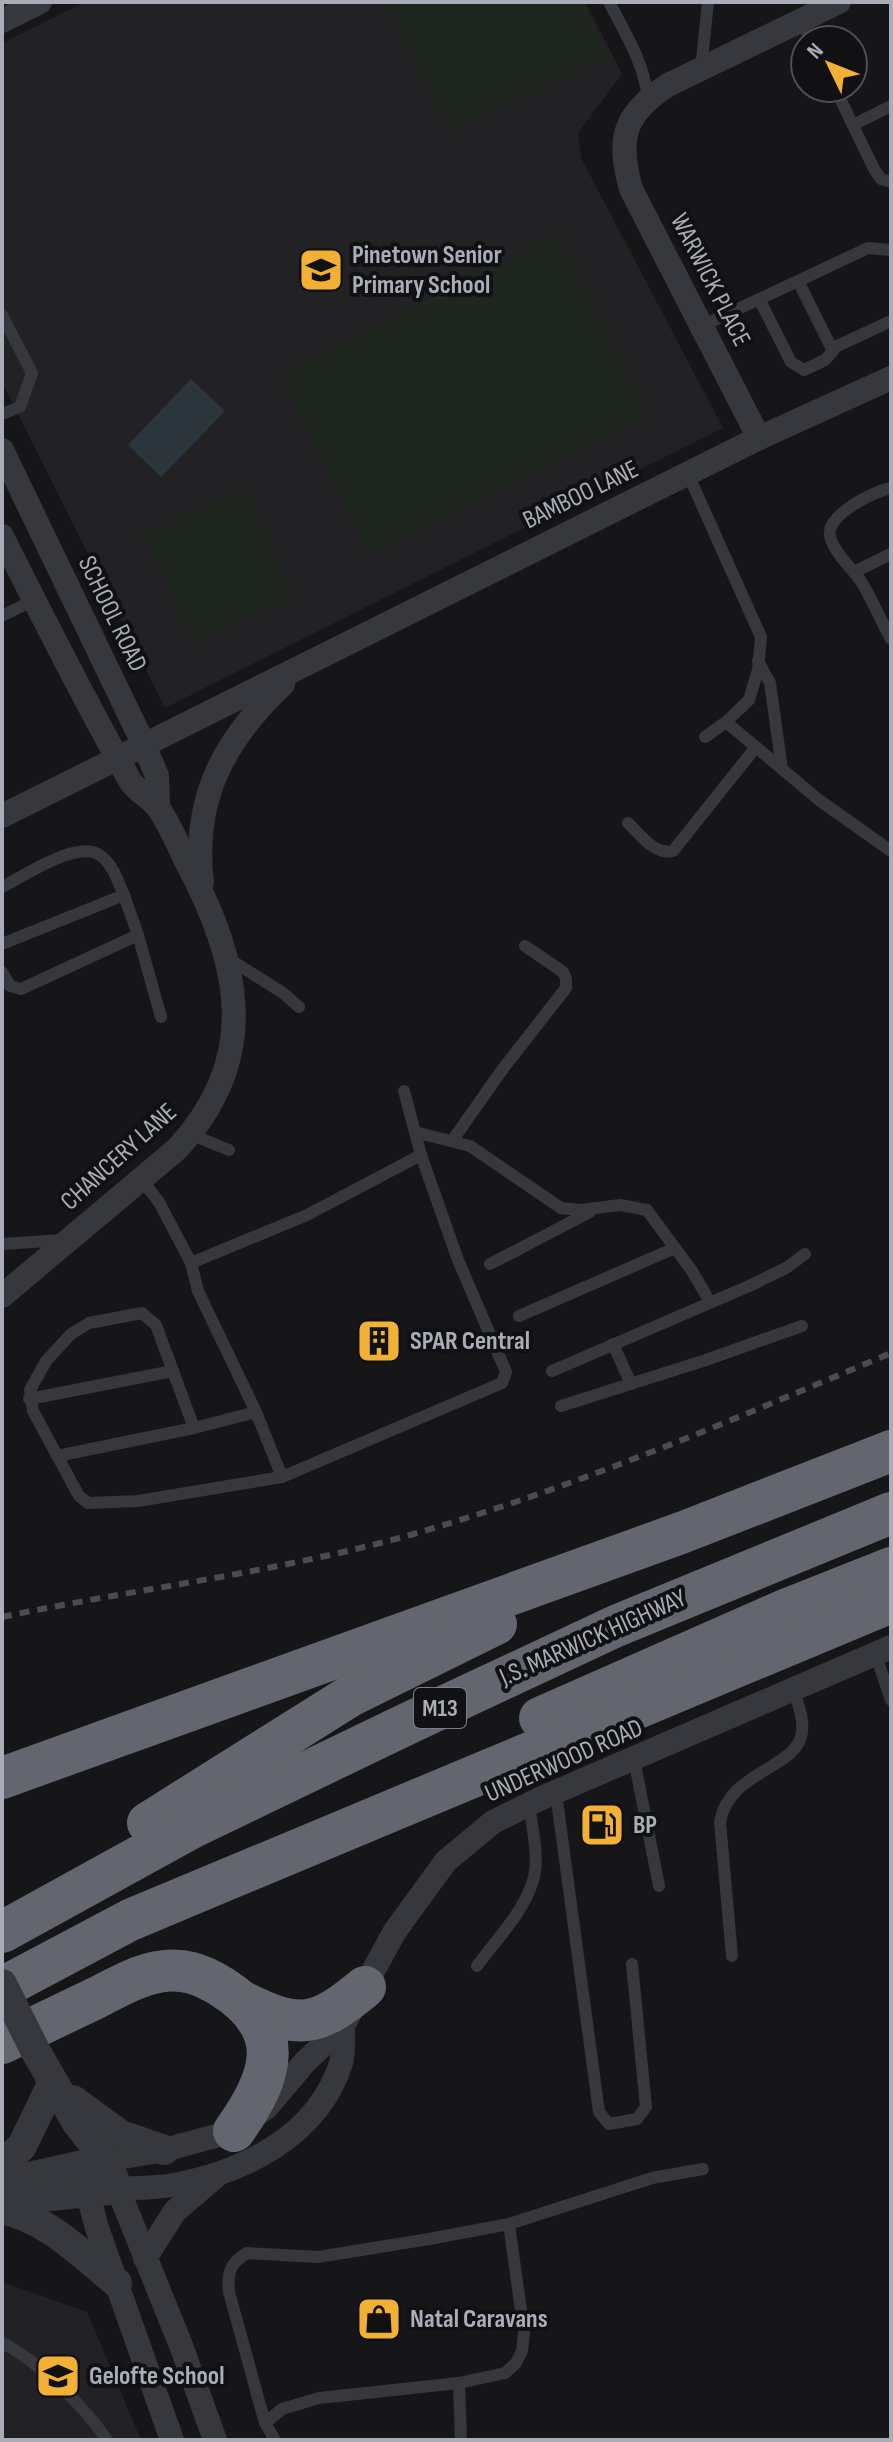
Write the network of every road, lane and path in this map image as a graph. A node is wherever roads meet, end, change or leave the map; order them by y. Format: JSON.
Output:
{"nodes":[{"id":1,"x":40,"y":2,"type":"edge"},
{"id":2,"x":609,"y":2,"type":"edge"},
{"id":3,"x":708,"y":2,"type":"edge"},
{"id":4,"x":839,"y":2,"type":"edge"},
{"id":5,"x":2,"y":21,"type":"edge"},
{"id":6,"x":813,"y":24,"type":"edge"},
{"id":7,"x":789,"y":36,"type":"edge"},
{"id":8,"x":701,"y":69,"type":"junction"},
{"id":9,"x":648,"y":98,"type":"junction"},
{"id":10,"x":843,"y":104,"type":"edge"},
{"id":11,"x":891,"y":106,"type":"edge"},
{"id":12,"x":853,"y":125,"type":"junction"},
{"id":13,"x":891,"y":182,"type":"edge"},
{"id":14,"x":891,"y":250,"type":"edge"},
{"id":15,"x":798,"y":281,"type":"junction"},
{"id":16,"x":759,"y":299,"type":"junction"},
{"id":17,"x":2,"y":315,"type":"edge"},
{"id":18,"x":891,"y":321,"type":"edge"},
{"id":19,"x":702,"y":326,"type":"junction"},
{"id":20,"x":833,"y":348,"type":"junction"},
{"id":21,"x":891,"y":378,"type":"edge"},
{"id":22,"x":2,"y":414,"type":"edge"},
{"id":23,"x":759,"y":438,"type":"junction"},
{"id":24,"x":2,"y":450,"type":"edge"},
{"id":25,"x":688,"y":474,"type":"junction"},
{"id":26,"x":891,"y":488,"type":"edge"},
{"id":27,"x":2,"y":536,"type":"edge"},
{"id":28,"x":891,"y":554,"type":"edge"},
{"id":29,"x":854,"y":572,"type":"junction"},
{"id":30,"x":34,"y":600,"type":"junction"},
{"id":31,"x":2,"y":616,"type":"edge"},
{"id":32,"x":891,"y":639,"type":"edge"},
{"id":33,"x":758,"y":661,"type":"junction"},
{"id":34,"x":299,"y":669,"type":"junction"},
{"id":35,"x":726,"y":722,"type":"junction"},
{"id":36,"x":705,"y":737,"type":"dead end"},
{"id":37,"x":144,"y":745,"type":"junction"},
{"id":38,"x":756,"y":747,"type":"junction"},
{"id":39,"x":117,"y":759,"type":"junction"},
{"id":40,"x":782,"y":769,"type":"junction"},
{"id":41,"x":158,"y":806,"type":"junction"},
{"id":42,"x":2,"y":816,"type":"edge"},
{"id":43,"x":628,"y":823,"type":"dead end"},
{"id":44,"x":891,"y":851,"type":"edge"},
{"id":45,"x":2,"y":887,"type":"edge"},
{"id":46,"x":203,"y":893,"type":"junction"},
{"id":47,"x":124,"y":895,"type":"junction"},
{"id":48,"x":138,"y":935,"type":"junction"},
{"id":49,"x":2,"y":944,"type":"edge"},
{"id":50,"x":525,"y":946,"type":"dead end"},
{"id":51,"x":226,"y":957,"type":"junction"},
{"id":52,"x":2,"y":972,"type":"edge"},
{"id":53,"x":299,"y":1007,"type":"dead end"},
{"id":54,"x":161,"y":1017,"type":"dead end"},
{"id":55,"x":235,"y":1032,"type":"joint"},
{"id":56,"x":404,"y":1091,"type":"dead end"},
{"id":57,"x":415,"y":1132,"type":"junction"},
{"id":58,"x":190,"y":1134,"type":"junction"},
{"id":59,"x":452,"y":1141,"type":"junction"},
{"id":60,"x":229,"y":1150,"type":"dead end"},
{"id":61,"x":421,"y":1155,"type":"junction"},
{"id":62,"x":141,"y":1179,"type":"junction"},
{"id":63,"x":599,"y":1208,"type":"junction"},
{"id":64,"x":69,"y":1240,"type":"junction"},
{"id":65,"x":2,"y":1244,"type":"edge"},
{"id":66,"x":675,"y":1248,"type":"junction"},
{"id":67,"x":805,"y":1254,"type":"dead end"},
{"id":68,"x":191,"y":1263,"type":"junction"},
{"id":69,"x":490,"y":1264,"type":"dead end"},
{"id":70,"x":2,"y":1296,"type":"edge"},
{"id":71,"x":710,"y":1302,"type":"junction"},
{"id":72,"x":519,"y":1316,"type":"dead end"},
{"id":73,"x":802,"y":1326,"type":"dead end"},
{"id":74,"x":613,"y":1344,"type":"junction"},
{"id":75,"x":173,"y":1371,"type":"junction"},
{"id":76,"x":552,"y":1371,"type":"dead end"},
{"id":77,"x":631,"y":1384,"type":"junction"},
{"id":78,"x":29,"y":1399,"type":"junction"},
{"id":79,"x":561,"y":1406,"type":"dead end"},
{"id":80,"x":256,"y":1412,"type":"junction"},
{"id":81,"x":194,"y":1428,"type":"junction"},
{"id":82,"x":891,"y":1451,"type":"edge"},
{"id":83,"x":57,"y":1456,"type":"junction"},
{"id":84,"x":282,"y":1477,"type":"junction"},
{"id":85,"x":891,"y":1513,"type":"edge"},
{"id":86,"x":681,"y":1533,"type":"junction"},
{"id":87,"x":891,"y":1568,"type":"edge"},
{"id":88,"x":891,"y":1602,"type":"edge"},
{"id":89,"x":883,"y":1650,"type":"edge"},
{"id":90,"x":793,"y":1688,"type":"junction"},
{"id":91,"x":891,"y":1700,"type":"edge"},
{"id":92,"x":634,"y":1759,"type":"junction"},
{"id":93,"x":4,"y":1777,"type":"edge"},
{"id":94,"x":556,"y":1793,"type":"junction"},
{"id":95,"x":529,"y":1805,"type":"junction"},
{"id":96,"x":659,"y":1886,"type":"dead end"},
{"id":97,"x":130,"y":1920,"type":"junction"},
{"id":98,"x":2,"y":1931,"type":"edge"},
{"id":99,"x":732,"y":1956,"type":"dead end"},
{"id":100,"x":632,"y":1964,"type":"dead end"},
{"id":101,"x":477,"y":1966,"type":"dead end"},
{"id":102,"x":2,"y":1986,"type":"edge"},
{"id":103,"x":365,"y":1987,"type":"junction"},
{"id":104,"x":243,"y":2002,"type":"junction"},
{"id":105,"x":343,"y":2026,"type":"junction"},
{"id":106,"x":19,"y":2046,"type":"edge"},
{"id":107,"x":53,"y":2082,"type":"junction"},
{"id":108,"x":234,"y":2131,"type":"junction"},
{"id":109,"x":164,"y":2150,"type":"junction"},
{"id":110,"x":2,"y":2165,"type":"edge"},
{"id":111,"x":703,"y":2169,"type":"dead end"},
{"id":112,"x":223,"y":2171,"type":"junction"},
{"id":113,"x":91,"y":2173,"type":"junction"},
{"id":114,"x":2,"y":2183,"type":"edge"},
{"id":115,"x":118,"y":2189,"type":"junction"},
{"id":116,"x":2,"y":2201,"type":"edge"},
{"id":117,"x":2,"y":2209,"type":"edge"},
{"id":118,"x":509,"y":2224,"type":"junction"},
{"id":119,"x":145,"y":2258,"type":"junction"},
{"id":120,"x":117,"y":2283,"type":"junction"},
{"id":121,"x":2,"y":2343,"type":"edge"},
{"id":122,"x":459,"y":2383,"type":"junction"},
{"id":123,"x":265,"y":2423,"type":"junction"},
{"id":124,"x":457,"y":2439,"type":"edge"},
{"id":125,"x":107,"y":2440,"type":"edge"},
{"id":126,"x":172,"y":2440,"type":"edge"},
{"id":127,"x":215,"y":2440,"type":"edge"},
{"id":128,"x":275,"y":2440,"type":"edge"}],
"edges":[{"from":1,"to":5,"type":"street"},
{"from":2,"to":9,"type":"lane"},
{"from":3,"to":8,"type":"lane"},
{"from":4,"to":6,"type":"street"},
{"from":7,"to":8,"type":"street"},
{"from":8,"to":9,"type":"street"},
{"from":9,"to":19,"type":"street","name":"WARWICK PLACE"},
{"from":10,"to":12,"type":"lane"},
{"from":11,"to":12,"type":"lane"},
{"from":12,"to":13,"type":"lane"},
{"from":14,"to":15,"type":"lane"},
{"from":15,"to":16,"type":"lane"},
{"from":15,"to":20,"type":"lane"},
{"from":16,"to":19,"type":"lane"},
{"from":16,"to":20,"type":"lane"},
{"from":17,"to":22,"type":"lane"},
{"from":18,"to":20,"type":"lane"},
{"from":19,"to":23,"type":"street","name":"WARWICK PLACE"},
{"from":21,"to":23,"type":"street","name":"BAMBOO LANE"},
{"from":23,"to":25,"type":"street","name":"BAMBOO LANE"},
{"from":24,"to":37,"type":"street","name":"SCHOOL ROAD"},
{"from":25,"to":33,"type":"lane"},
{"from":25,"to":34,"type":"street","name":"BAMBOO LANE"},
{"from":26,"to":29,"type":"lane"},
{"from":27,"to":30,"type":"street","name":"SCHOOL ROAD"},
{"from":28,"to":29,"type":"lane"},
{"from":29,"to":32,"type":"lane"},
{"from":30,"to":31,"type":"lane"},
{"from":30,"to":39,"type":"street","name":"SCHOOL ROAD"},
{"from":33,"to":35,"type":"lane"},
{"from":33,"to":40,"type":"lane"},
{"from":34,"to":37,"type":"street","name":"BAMBOO LANE"},
{"from":34,"to":46,"type":"street","name":"BAMBOO LANE"},
{"from":35,"to":36,"type":"lane"},
{"from":35,"to":38,"type":"lane"},
{"from":37,"to":39,"type":"street","name":"BAMBOO LANE"},
{"from":37,"to":41,"type":"street","name":"SCHOOL ROAD"},
{"from":38,"to":40,"type":"lane"},
{"from":38,"to":43,"type":"lane"},
{"from":39,"to":41,"type":"street","name":"SCHOOL ROAD"},
{"from":39,"to":42,"type":"street","name":"BAMBOO LANE"},
{"from":40,"to":44,"type":"lane"},
{"from":41,"to":46,"type":"street","name":"SCHOOL ROAD"},
{"from":45,"to":47,"type":"lane"},
{"from":46,"to":51,"type":"street","name":"SCHOOL ROAD"},
{"from":47,"to":48,"type":"lane"},
{"from":47,"to":49,"type":"lane"},
{"from":48,"to":52,"type":"lane"},
{"from":48,"to":54,"type":"lane"},
{"from":50,"to":59,"type":"lane"},
{"from":51,"to":53,"type":"lane"},
{"from":51,"to":55,"type":"street","name":"SCHOOL ROAD"},
{"from":55,"to":58,"type":"street","name":"CHANCERY LANE"},
{"from":56,"to":57,"type":"lane"},
{"from":57,"to":59,"type":"lane"},
{"from":57,"to":61,"type":"lane"},
{"from":58,"to":60,"type":"lane"},
{"from":58,"to":62,"type":"street","name":"CHANCERY LANE"},
{"from":59,"to":63,"type":"lane"},
{"from":61,"to":68,"type":"lane"},
{"from":61,"to":84,"type":"lane"},
{"from":62,"to":64,"type":"street","name":"CHANCERY LANE"},
{"from":62,"to":68,"type":"lane"},
{"from":63,"to":66,"type":"lane"},
{"from":63,"to":69,"type":"lane"},
{"from":64,"to":65,"type":"lane"},
{"from":64,"to":70,"type":"street","name":"CHANCERY LANE"},
{"from":66,"to":71,"type":"lane"},
{"from":66,"to":72,"type":"lane"},
{"from":67,"to":71,"type":"lane"},
{"from":68,"to":80,"type":"lane"},
{"from":71,"to":74,"type":"lane"},
{"from":73,"to":77,"type":"lane"},
{"from":74,"to":76,"type":"lane"},
{"from":74,"to":77,"type":"lane"},
{"from":75,"to":78,"type":"lane"},
{"from":75,"to":78,"type":"lane"},
{"from":75,"to":81,"type":"lane"},
{"from":77,"to":79,"type":"lane"},
{"from":78,"to":83,"type":"lane"},
{"from":80,"to":81,"type":"lane"},
{"from":80,"to":84,"type":"lane"},
{"from":81,"to":83,"type":"lane"},
{"from":82,"to":86,"type":"highway"},
{"from":83,"to":84,"type":"lane"},
{"from":85,"to":98,"type":"highway","name":"J.S. MARWICK HIGHWAY","number":"M13"},
{"from":86,"to":93,"type":"highway"},
{"from":86,"to":98,"type":"highway"},
{"from":87,"to":97,"type":"highway","name":"J.S. MARWICK HIGHWAY","number":"M13"},
{"from":88,"to":97,"type":"highway"},
{"from":89,"to":90,"type":"street","name":"UNDERWOOD ROAD"},
{"from":89,"to":91,"type":"lane"},
{"from":90,"to":92,"type":"street","name":"UNDERWOOD ROAD"},
{"from":90,"to":99,"type":"lane"},
{"from":92,"to":94,"type":"street","name":"UNDERWOOD ROAD"},
{"from":92,"to":96,"type":"lane"},
{"from":94,"to":95,"type":"street","name":"UNDERWOOD ROAD"},
{"from":94,"to":100,"type":"lane"},
{"from":95,"to":101,"type":"lane"},
{"from":95,"to":103,"type":"street","name":"UNDERWOOD ROAD"},
{"from":97,"to":102,"type":"highway","number":"M13"},
{"from":102,"to":106,"type":"street","bridge":true},
{"from":103,"to":104,"type":"highway"},
{"from":103,"to":105,"type":"street","name":"UNDERWOOD ROAD"},
{"from":104,"to":106,"type":"highway"},
{"from":104,"to":108,"type":"highway"},
{"from":105,"to":108,"type":"street","name":"UNDERWOOD ROAD"},
{"from":105,"to":112,"type":"street","name":"UNDERWOOD ROAD"},
{"from":106,"to":107,"type":"street"},
{"from":107,"to":109,"type":"street"},
{"from":107,"to":110,"type":"street"},
{"from":107,"to":113,"type":"street"},
{"from":108,"to":109,"type":"street","name":"UNDERWOOD ROAD"},
{"from":109,"to":113,"type":"street","name":"UNDERWOOD ROAD"},
{"from":111,"to":118,"type":"lane"},
{"from":112,"to":115,"type":"street","name":"UNDERWOOD ROAD"},
{"from":112,"to":119,"type":"street"},
{"from":113,"to":114,"type":"street"},
{"from":113,"to":115,"type":"street"},
{"from":113,"to":116,"type":"street"},
{"from":113,"to":120,"type":"street"},
{"from":115,"to":119,"type":"street"},
{"from":117,"to":120,"type":"street"},
{"from":118,"to":122,"type":"lane"},
{"from":118,"to":123,"type":"lane"},
{"from":119,"to":127,"type":"street"},
{"from":120,"to":126,"type":"street"},
{"from":121,"to":125,"type":"lane"},
{"from":122,"to":123,"type":"lane"},
{"from":122,"to":124,"type":"lane"},
{"from":123,"to":128,"type":"lane"}]}
